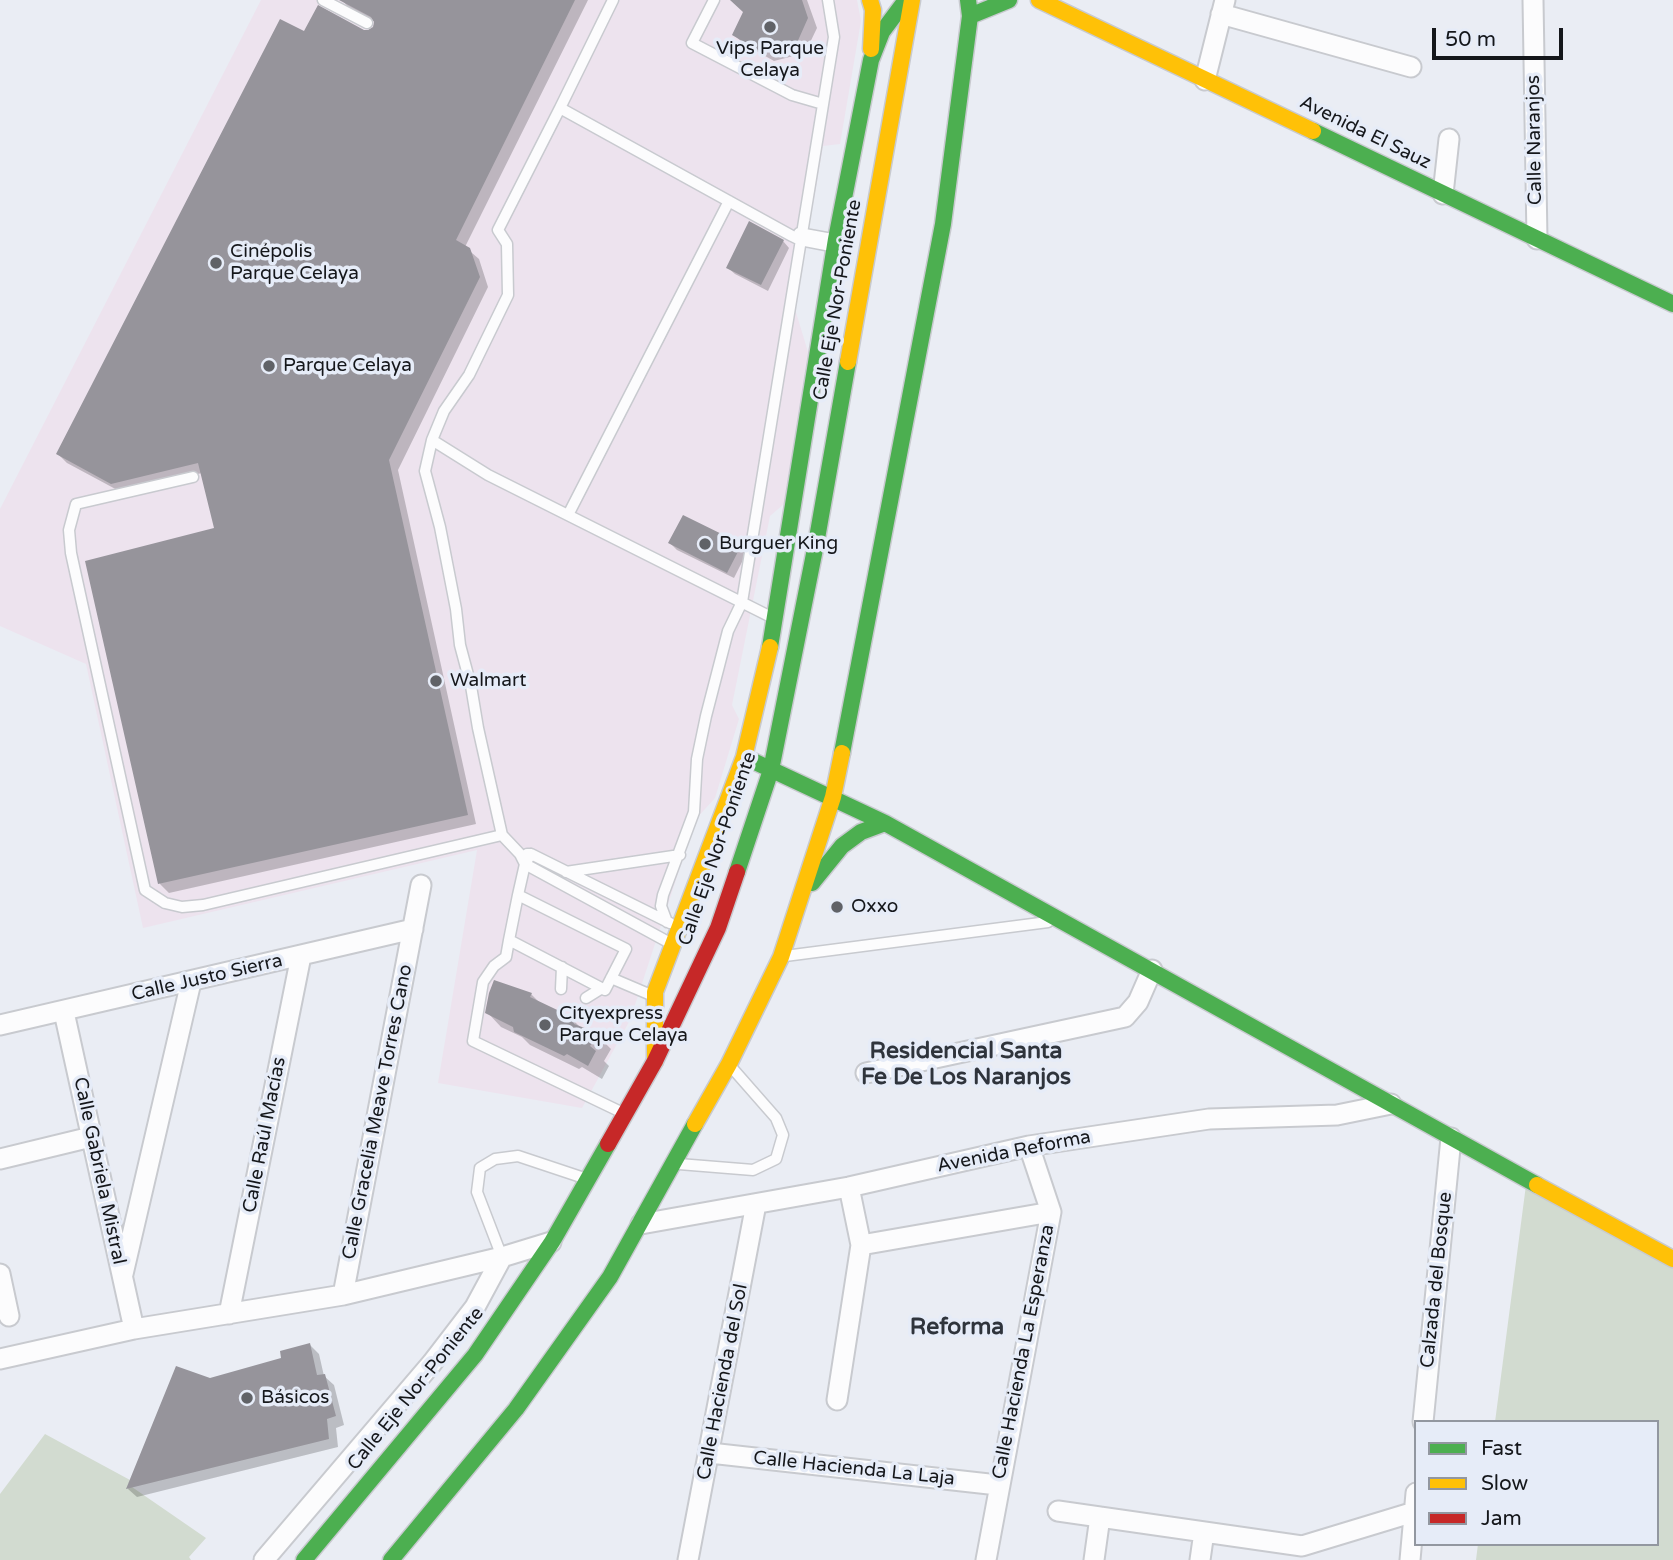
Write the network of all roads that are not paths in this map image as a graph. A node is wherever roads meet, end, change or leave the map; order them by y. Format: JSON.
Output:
{"nodes":[{"id":1,"x":323,"y":0,"type":"edge"},
{"id":2,"x":612,"y":0,"type":"edge"},
{"id":3,"x":714,"y":0,"type":"edge"},
{"id":4,"x":828,"y":0,"type":"edge"},
{"id":5,"x":870,"y":0,"type":"edge"},
{"id":6,"x":906,"y":0,"type":"edge"},
{"id":7,"x":912,"y":0,"type":"edge"},
{"id":8,"x":1009,"y":0,"type":"edge"},
{"id":9,"x":1039,"y":0,"type":"edge"},
{"id":10,"x":1533,"y":0,"type":"edge"},
{"id":11,"x":1223,"y":7,"type":"edge"},
{"id":12,"x":969,"y":8,"type":"edge"},
{"id":13,"x":1076,"y":8,"type":"edge"},
{"id":14,"x":367,"y":23,"type":"dead end"},
{"id":15,"x":871,"y":60,"type":"junction"},
{"id":16,"x":1411,"y":67,"type":"dead end"},
{"id":17,"x":1205,"y":80,"type":"junction"},
{"id":18,"x":823,"y":104,"type":"junction"},
{"id":19,"x":560,"y":108,"type":"junction"},
{"id":20,"x":1449,"y":139,"type":"dead end"},
{"id":21,"x":1443,"y":194,"type":"junction"},
{"id":22,"x":729,"y":201,"type":"junction"},
{"id":23,"x":801,"y":237,"type":"junction"},
{"id":24,"x":1537,"y":239,"type":"junction"},
{"id":25,"x":835,"y":243,"type":"junction"},
{"id":26,"x":1673,"y":304,"type":"edge"},
{"id":27,"x":432,"y":440,"type":"junction"},
{"id":28,"x":193,"y":477,"type":"dead end"},
{"id":29,"x":568,"y":515,"type":"junction"},
{"id":30,"x":743,"y":602,"type":"junction"},
{"id":31,"x":773,"y":618,"type":"junction"},
{"id":32,"x":744,"y":757,"type":"junction"},
{"id":33,"x":771,"y":770,"type":"junction"},
{"id":34,"x":833,"y":797,"type":"junction"},
{"id":35,"x":885,"y":822,"type":"junction"},
{"id":36,"x":502,"y":835,"type":"junction"},
{"id":37,"x":680,"y":855,"type":"junction"},
{"id":38,"x":525,"y":857,"type":"junction"},
{"id":39,"x":565,"y":873,"type":"junction"},
{"id":40,"x":547,"y":877,"type":"junction"},
{"id":41,"x":421,"y":885,"type":"dead end"},
{"id":42,"x":802,"y":894,"type":"junction"},
{"id":43,"x":518,"y":895,"type":"junction"},
{"id":44,"x":1061,"y":921,"type":"junction"},
{"id":45,"x":674,"y":925,"type":"junction"},
{"id":46,"x":413,"y":929,"type":"junction"},
{"id":47,"x":509,"y":940,"type":"junction"},
{"id":48,"x":674,"y":944,"type":"junction"},
{"id":49,"x":301,"y":956,"type":"junction"},
{"id":50,"x":781,"y":957,"type":"junction"},
{"id":51,"x":562,"y":967,"type":"junction"},
{"id":52,"x":1152,"y":970,"type":"junction"},
{"id":53,"x":611,"y":978,"type":"junction"},
{"id":54,"x":191,"y":982,"type":"junction"},
{"id":55,"x":602,"y":988,"type":"junction"},
{"id":56,"x":562,"y":989,"type":"dead end"},
{"id":57,"x":655,"y":997,"type":"junction"},
{"id":58,"x":586,"y":998,"type":"dead end"},
{"id":59,"x":64,"y":1012,"type":"junction"},
{"id":60,"x":0,"y":1025,"type":"edge"},
{"id":61,"x":655,"y":1060,"type":"junction"},
{"id":62,"x":729,"y":1064,"type":"junction"},
{"id":63,"x":866,"y":1073,"type":"dead end"},
{"id":64,"x":1391,"y":1104,"type":"junction"},
{"id":65,"x":625,"y":1113,"type":"junction"},
{"id":66,"x":91,"y":1137,"type":"junction"},
{"id":67,"x":1451,"y":1138,"type":"junction"},
{"id":68,"x":1029,"y":1146,"type":"junction"},
{"id":69,"x":0,"y":1159,"type":"edge"},
{"id":70,"x":675,"y":1163,"type":"junction"},
{"id":71,"x":588,"y":1179,"type":"junction"},
{"id":72,"x":849,"y":1186,"type":"junction"},
{"id":73,"x":756,"y":1204,"type":"junction"},
{"id":74,"x":1051,"y":1212,"type":"junction"},
{"id":75,"x":641,"y":1224,"type":"junction"},
{"id":76,"x":552,"y":1242,"type":"junction"},
{"id":77,"x":862,"y":1245,"type":"junction"},
{"id":78,"x":502,"y":1257,"type":"junction"},
{"id":79,"x":1673,"y":1259,"type":"edge"},
{"id":80,"x":0,"y":1273,"type":"edge"},
{"id":81,"x":122,"y":1279,"type":"junction"},
{"id":82,"x":343,"y":1294,"type":"junction"},
{"id":83,"x":229,"y":1314,"type":"junction"},
{"id":84,"x":9,"y":1316,"type":"dead end"},
{"id":85,"x":134,"y":1329,"type":"junction"},
{"id":86,"x":0,"y":1359,"type":"edge"},
{"id":87,"x":837,"y":1400,"type":"dead end"},
{"id":88,"x":1423,"y":1420,"type":"edge"},
{"id":89,"x":710,"y":1452,"type":"junction"},
{"id":90,"x":998,"y":1485,"type":"junction"},
{"id":91,"x":1414,"y":1502,"type":"edge"},
{"id":92,"x":1058,"y":1511,"type":"dead end"},
{"id":93,"x":1414,"y":1514,"type":"edge"},
{"id":94,"x":1101,"y":1517,"type":"junction"},
{"id":95,"x":1204,"y":1532,"type":"junction"},
{"id":96,"x":1301,"y":1553,"type":"edge"},
{"id":97,"x":264,"y":1560,"type":"edge"},
{"id":98,"x":304,"y":1560,"type":"edge"},
{"id":99,"x":391,"y":1560,"type":"edge"},
{"id":100,"x":689,"y":1560,"type":"edge"},
{"id":101,"x":697,"y":1560,"type":"edge"},
{"id":102,"x":986,"y":1560,"type":"edge"},
{"id":103,"x":1094,"y":1560,"type":"edge"},
{"id":104,"x":1200,"y":1560,"type":"edge"},
{"id":105,"x":1410,"y":1560,"type":"edge"}],
"edges":[{"from":1,"to":14,"type":"lane"},
{"from":2,"to":19,"type":"lane"},
{"from":3,"to":18,"type":"lane"},
{"from":4,"to":18,"type":"lane"},
{"from":5,"to":15,"type":"main road"},
{"from":6,"to":15,"type":"main road"},
{"from":7,"to":33,"type":"main road","name":"Calle Eje Nor-Poniente"},
{"from":8,"to":12,"type":"main road"},
{"from":9,"to":13,"type":"main road","name":"Avenida El Sauz"},
{"from":10,"to":24,"type":"street","name":"Calle Naranjos"},
{"from":11,"to":16,"type":"street"},
{"from":11,"to":17,"type":"street"},
{"from":12,"to":34,"type":"main road"},
{"from":13,"to":17,"type":"main road","name":"Avenida El Sauz"},
{"from":15,"to":25,"type":"main road"},
{"from":17,"to":21,"type":"main road","name":"Avenida El Sauz"},
{"from":18,"to":23,"type":"lane"},
{"from":19,"to":22,"type":"lane"},
{"from":19,"to":27,"type":"lane"},
{"from":20,"to":21,"type":"street"},
{"from":21,"to":24,"type":"main road","name":"Avenida El Sauz"},
{"from":22,"to":23,"type":"lane"},
{"from":22,"to":29,"type":"lane"},
{"from":23,"to":25,"type":"lane"},
{"from":23,"to":30,"type":"lane"},
{"from":24,"to":26,"type":"main road","name":"Avenida El Sauz"},
{"from":25,"to":31,"type":"main road"},
{"from":27,"to":29,"type":"lane"},
{"from":27,"to":36,"type":"lane"},
{"from":28,"to":36,"type":"lane"},
{"from":29,"to":30,"type":"lane"},
{"from":30,"to":31,"type":"lane"},
{"from":30,"to":37,"type":"lane"},
{"from":31,"to":32,"type":"main road"},
{"from":32,"to":33,"type":"main road"},
{"from":32,"to":45,"type":"main road"},
{"from":33,"to":34,"type":"main road"},
{"from":33,"to":61,"type":"main road","name":"Calle Eje Nor-Poniente"},
{"from":34,"to":35,"type":"main road"},
{"from":34,"to":42,"type":"main road"},
{"from":35,"to":42,"type":"main road"},
{"from":35,"to":44,"type":"main road"},
{"from":36,"to":38,"type":"lane"},
{"from":37,"to":39,"type":"lane"},
{"from":37,"to":45,"type":"lane"},
{"from":38,"to":39,"type":"lane"},
{"from":38,"to":40,"type":"lane"},
{"from":38,"to":43,"type":"lane"},
{"from":39,"to":40,"type":"lane"},
{"from":39,"to":45,"type":"lane"},
{"from":40,"to":48,"type":"lane"},
{"from":41,"to":46,"type":"street","name":"Calle Gracelia Meave Torres Cano"},
{"from":42,"to":50,"type":"main road"},
{"from":43,"to":47,"type":"lane"},
{"from":43,"to":53,"type":"lane"},
{"from":44,"to":50,"type":"lane"},
{"from":44,"to":52,"type":"main road"},
{"from":45,"to":48,"type":"main road"},
{"from":46,"to":49,"type":"street","name":"Calle Justo Sierra"},
{"from":46,"to":82,"type":"street","name":"Calle Gracelia Meave Torres Cano"},
{"from":47,"to":51,"type":"lane"},
{"from":47,"to":65,"type":"lane"},
{"from":48,"to":57,"type":"main road"},
{"from":49,"to":54,"type":"street","name":"Calle Justo Sierra"},
{"from":49,"to":83,"type":"street","name":"Calle Raúl Macías"},
{"from":50,"to":62,"type":"main road"},
{"from":51,"to":55,"type":"lane"},
{"from":51,"to":56,"type":"lane"},
{"from":52,"to":63,"type":"street"},
{"from":52,"to":64,"type":"main road"},
{"from":53,"to":55,"type":"lane"},
{"from":53,"to":57,"type":"lane"},
{"from":54,"to":59,"type":"street","name":"Calle Justo Sierra"},
{"from":54,"to":81,"type":"street"},
{"from":55,"to":58,"type":"lane"},
{"from":57,"to":61,"type":"main road"},
{"from":59,"to":60,"type":"street","name":"Calle Justo Sierra"},
{"from":59,"to":66,"type":"street","name":"Calle Gabriela Mistral"},
{"from":61,"to":65,"type":"main road","name":"Calle Eje Nor-Poniente"},
{"from":62,"to":70,"type":"main road"},
{"from":62,"to":70,"type":"lane"},
{"from":64,"to":67,"type":"main road"},
{"from":64,"to":68,"type":"street","name":"Avenida Reforma"},
{"from":65,"to":71,"type":"main road","name":"Calle Eje Nor-Poniente"},
{"from":66,"to":69,"type":"street"},
{"from":66,"to":81,"type":"street","name":"Calle Gabriela Mistral"},
{"from":67,"to":79,"type":"main road"},
{"from":67,"to":88,"type":"street","name":"Calzada del Bosque"},
{"from":68,"to":72,"type":"street","name":"Avenida Reforma"},
{"from":68,"to":74,"type":"street","name":"Calle Hacienda La Esperanza"},
{"from":70,"to":75,"type":"main road"},
{"from":71,"to":76,"type":"main road","name":"Calle Eje Nor-Poniente"},
{"from":71,"to":78,"type":"lane"},
{"from":72,"to":73,"type":"street","name":"Avenida Reforma"},
{"from":72,"to":77,"type":"street"},
{"from":73,"to":75,"type":"street","name":"Avenida Reforma"},
{"from":73,"to":89,"type":"street","name":"Calle Hacienda del Sol"},
{"from":74,"to":77,"type":"street"},
{"from":74,"to":90,"type":"street","name":"Calle Hacienda La Esperanza"},
{"from":75,"to":99,"type":"main road"},
{"from":76,"to":78,"type":"street"},
{"from":76,"to":98,"type":"main road","name":"Calle Eje Nor-Poniente"},
{"from":77,"to":87,"type":"street"},
{"from":78,"to":82,"type":"street"},
{"from":78,"to":97,"type":"street"},
{"from":80,"to":84,"type":"street"},
{"from":81,"to":85,"type":"street","name":"Calle Gabriela Mistral"},
{"from":82,"to":83,"type":"street"},
{"from":83,"to":85,"type":"street"},
{"from":85,"to":86,"type":"street"},
{"from":89,"to":90,"type":"street","name":"Calle Hacienda La Laja"},
{"from":89,"to":100,"type":"street","name":"Calle Hacienda del Sol"},
{"from":90,"to":102,"type":"street","name":"Calle Hacienda La Esperanza"},
{"from":91,"to":96,"type":"street"},
{"from":92,"to":94,"type":"street"},
{"from":93,"to":105,"type":"street"},
{"from":94,"to":95,"type":"street"},
{"from":94,"to":103,"type":"street"},
{"from":95,"to":96,"type":"street"},
{"from":95,"to":104,"type":"street"},
{"from":100,"to":101,"type":"street"}]}
